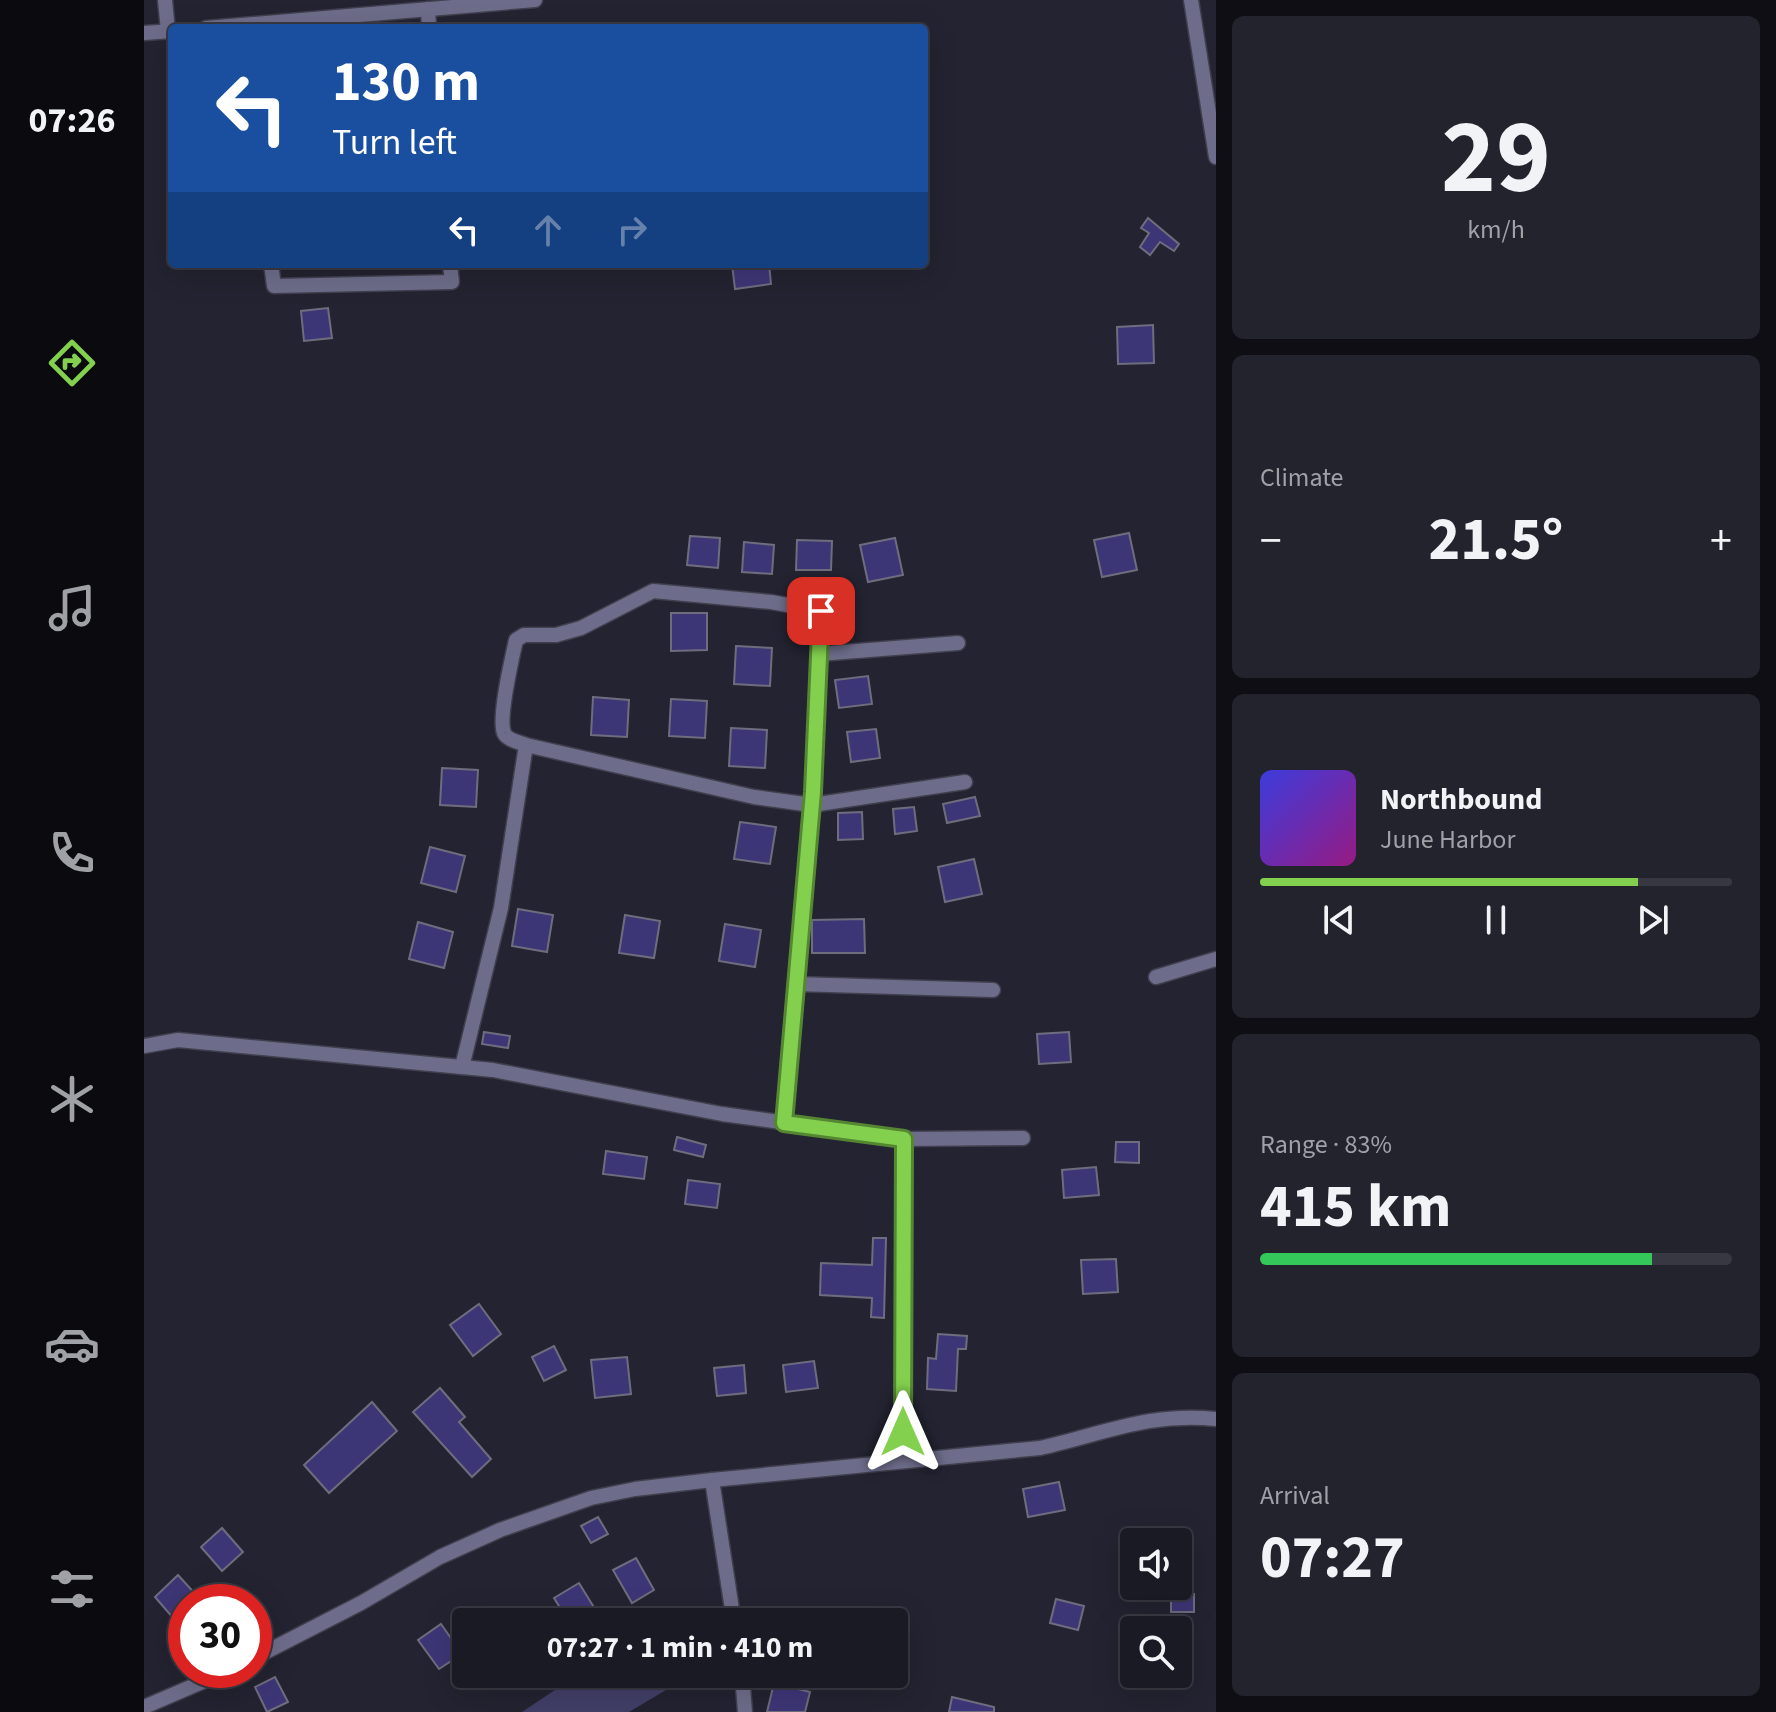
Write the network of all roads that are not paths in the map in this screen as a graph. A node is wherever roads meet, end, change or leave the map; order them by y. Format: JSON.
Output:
{"nodes":[{"id":1,"x":165,"y":0,"type":"edge"},
{"id":2,"x":535,"y":0,"type":"edge"},
{"id":3,"x":1191,"y":0,"type":"edge"},
{"id":4,"x":380,"y":7,"type":"edge"},
{"id":5,"x":428,"y":9,"type":"junction"},
{"id":6,"x":169,"y":24,"type":"edge"},
{"id":7,"x":260,"y":24,"type":"edge"},
{"id":8,"x":429,"y":24,"type":"edge"},
{"id":9,"x":168,"y":31,"type":"edge"},
{"id":10,"x":144,"y":33,"type":"edge"},
{"id":11,"x":1216,"y":157,"type":"edge"},
{"id":12,"x":272,"y":268,"type":"edge"},
{"id":13,"x":450,"y":268,"type":"edge"},
{"id":14,"x":958,"y":643,"type":"dead end"},
{"id":15,"x":819,"y":654,"type":"junction"},
{"id":16,"x":526,"y":745,"type":"junction"},
{"id":17,"x":965,"y":782,"type":"dead end"},
{"id":18,"x":812,"y":805,"type":"junction"},
{"id":19,"x":1216,"y":959,"type":"edge"},
{"id":20,"x":1156,"y":977,"type":"dead end"},
{"id":21,"x":796,"y":984,"type":"junction"},
{"id":22,"x":993,"y":990,"type":"dead end"},
{"id":23,"x":144,"y":1046,"type":"edge"},
{"id":24,"x":462,"y":1067,"type":"junction"},
{"id":25,"x":784,"y":1123,"type":"junction"},
{"id":26,"x":1023,"y":1138,"type":"dead end"},
{"id":27,"x":904,"y":1139,"type":"junction"},
{"id":28,"x":1216,"y":1419,"type":"edge"},
{"id":29,"x":903,"y":1461,"type":"junction"},
{"id":30,"x":712,"y":1480,"type":"junction"},
{"id":31,"x":732,"y":1608,"type":"edge"},
{"id":32,"x":272,"y":1649,"type":"edge"},
{"id":33,"x":188,"y":1688,"type":"edge"},
{"id":34,"x":743,"y":1688,"type":"edge"},
{"id":35,"x":144,"y":1707,"type":"edge"},
{"id":36,"x":745,"y":1712,"type":"edge"}],
"edges":[{"from":1,"to":6,"type":"street"},
{"from":2,"to":5,"type":"street"},
{"from":3,"to":11,"type":"street"},
{"from":4,"to":5,"type":"street"},
{"from":4,"to":7,"type":"street"},
{"from":5,"to":8,"type":"street"},
{"from":9,"to":10,"type":"street"},
{"from":12,"to":13,"type":"street"},
{"from":14,"to":15,"type":"street"},
{"from":15,"to":16,"type":"street"},
{"from":15,"to":18,"type":"street"},
{"from":16,"to":18,"type":"street"},
{"from":16,"to":24,"type":"street"},
{"from":17,"to":18,"type":"street"},
{"from":18,"to":21,"type":"street"},
{"from":19,"to":20,"type":"street"},
{"from":21,"to":22,"type":"street"},
{"from":21,"to":25,"type":"street"},
{"from":23,"to":24,"type":"street"},
{"from":24,"to":25,"type":"street"},
{"from":25,"to":27,"type":"street"},
{"from":26,"to":27,"type":"street"},
{"from":27,"to":29,"type":"street"},
{"from":28,"to":29,"type":"street"},
{"from":29,"to":30,"type":"street"},
{"from":30,"to":31,"type":"street"},
{"from":30,"to":32,"type":"street"},
{"from":33,"to":35,"type":"street"},
{"from":34,"to":36,"type":"street"}]}
